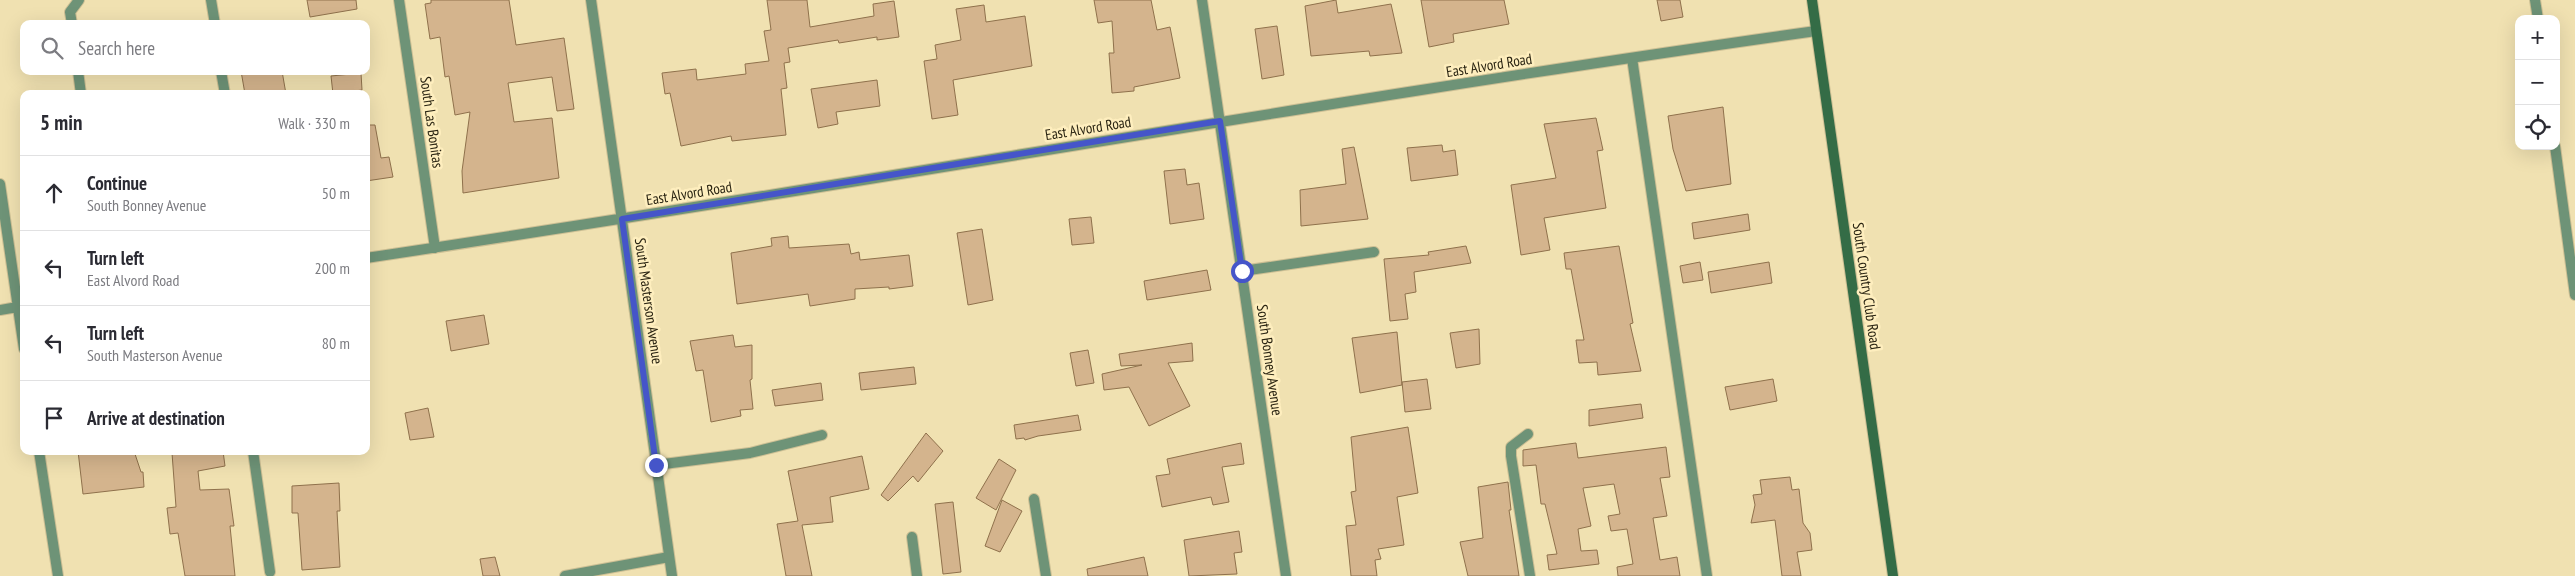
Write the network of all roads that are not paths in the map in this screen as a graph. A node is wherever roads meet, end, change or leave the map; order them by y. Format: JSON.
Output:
{"nodes":[{"id":1,"x":79,"y":0,"type":"edge"},
{"id":2,"x":211,"y":0,"type":"edge"},
{"id":3,"x":399,"y":0,"type":"edge"},
{"id":4,"x":590,"y":0,"type":"edge"},
{"id":5,"x":1202,"y":0,"type":"edge"},
{"id":6,"x":1812,"y":0,"type":"edge"},
{"id":7,"x":2536,"y":0,"type":"edge"},
{"id":8,"x":2538,"y":15,"type":"edge"},
{"id":9,"x":71,"y":20,"type":"edge"},
{"id":10,"x":214,"y":20,"type":"edge"},
{"id":11,"x":1816,"y":31,"type":"junction"},
{"id":12,"x":1632,"y":58,"type":"junction"},
{"id":13,"x":79,"y":75,"type":"edge"},
{"id":14,"x":222,"y":75,"type":"edge"},
{"id":15,"x":80,"y":90,"type":"edge"},
{"id":16,"x":224,"y":90,"type":"edge"},
{"id":17,"x":1220,"y":121,"type":"junction"},
{"id":18,"x":2556,"y":150,"type":"edge"},
{"id":19,"x":0,"y":184,"type":"edge"},
{"id":20,"x":622,"y":219,"type":"junction"},
{"id":21,"x":435,"y":248,"type":"junction"},
{"id":22,"x":1374,"y":252,"type":"dead end"},
{"id":23,"x":370,"y":257,"type":"edge"},
{"id":24,"x":1242,"y":271,"type":"junction"},
{"id":25,"x":2575,"y":295,"type":"edge"},
{"id":26,"x":20,"y":301,"type":"edge"},
{"id":27,"x":20,"y":307,"type":"edge"},
{"id":28,"x":0,"y":310,"type":"edge"},
{"id":29,"x":1528,"y":434,"type":"dead end"},
{"id":30,"x":822,"y":435,"type":"dead end"},
{"id":31,"x":40,"y":455,"type":"edge"},
{"id":32,"x":254,"y":455,"type":"edge"},
{"id":33,"x":656,"y":465,"type":"junction"},
{"id":34,"x":1034,"y":499,"type":"dead end"},
{"id":35,"x":912,"y":537,"type":"dead end"},
{"id":36,"x":669,"y":557,"type":"junction"},
{"id":37,"x":270,"y":572,"type":"dead end"},
{"id":38,"x":58,"y":576,"type":"edge"},
{"id":39,"x":565,"y":576,"type":"edge"},
{"id":40,"x":672,"y":576,"type":"edge"},
{"id":41,"x":917,"y":576,"type":"edge"},
{"id":42,"x":1046,"y":576,"type":"edge"},
{"id":43,"x":1286,"y":576,"type":"edge"},
{"id":44,"x":1530,"y":576,"type":"edge"},
{"id":45,"x":1707,"y":576,"type":"edge"},
{"id":46,"x":1893,"y":576,"type":"edge"}],
"edges":[{"from":1,"to":9,"type":"street"},
{"from":2,"to":10,"type":"street"},
{"from":3,"to":21,"type":"street","name":"South Las Bonitas"},
{"from":4,"to":20,"type":"street","name":"South Masterson Avenue"},
{"from":5,"to":17,"type":"street","name":"South Bonney Avenue"},
{"from":6,"to":11,"type":"street","name":"South Country Club Road"},
{"from":7,"to":8,"type":"street"},
{"from":11,"to":12,"type":"street","name":"East Alvord Road"},
{"from":11,"to":46,"type":"street","name":"South Country Club Road"},
{"from":12,"to":17,"type":"street","name":"East Alvord Road"},
{"from":12,"to":45,"type":"street"},
{"from":13,"to":15,"type":"street"},
{"from":14,"to":16,"type":"street"},
{"from":17,"to":20,"type":"street","name":"East Alvord Road"},
{"from":17,"to":24,"type":"street","name":"South Bonney Avenue"},
{"from":18,"to":25,"type":"street"},
{"from":19,"to":26,"type":"street"},
{"from":20,"to":21,"type":"street","name":"East Alvord Road"},
{"from":20,"to":33,"type":"street","name":"South Masterson Avenue"},
{"from":21,"to":23,"type":"street","name":"East Alvord Road"},
{"from":22,"to":24,"type":"street"},
{"from":24,"to":43,"type":"street","name":"South Bonney Avenue"},
{"from":27,"to":28,"type":"street"},
{"from":29,"to":44,"type":"street"},
{"from":30,"to":33,"type":"street"},
{"from":31,"to":38,"type":"street"},
{"from":32,"to":37,"type":"street"},
{"from":33,"to":36,"type":"street","name":"South Masterson Avenue"},
{"from":34,"to":42,"type":"street"},
{"from":35,"to":41,"type":"street"},
{"from":36,"to":39,"type":"street"},
{"from":36,"to":40,"type":"street","name":"South Masterson Avenue"}]}
